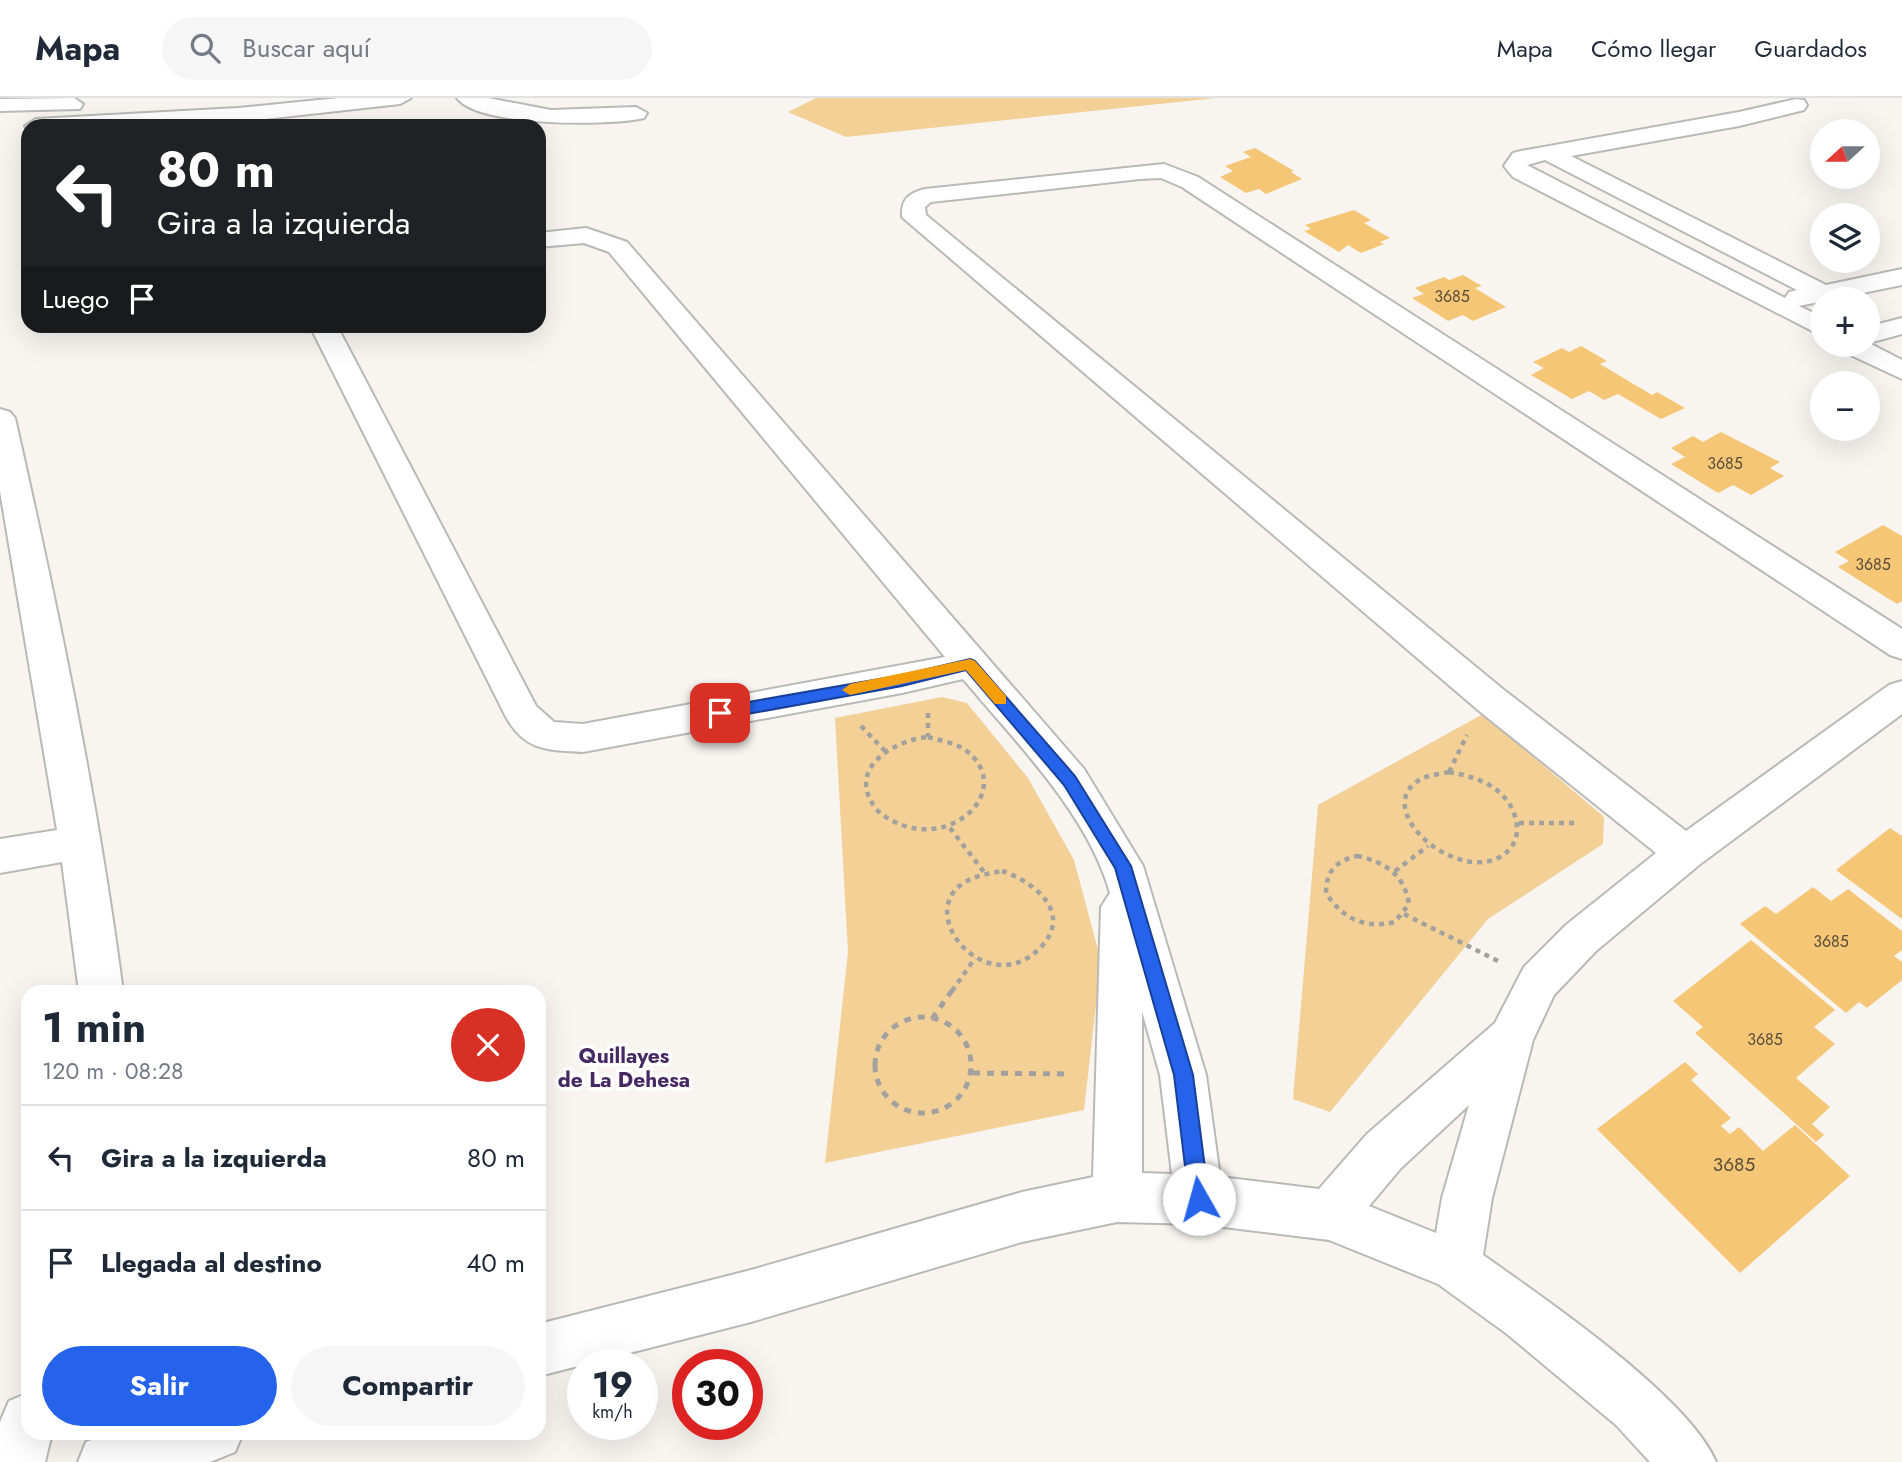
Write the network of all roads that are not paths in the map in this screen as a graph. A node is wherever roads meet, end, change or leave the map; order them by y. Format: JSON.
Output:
{"nodes":[{"id":1,"x":245,"y":98,"type":"edge"},
{"id":2,"x":400,"y":98,"type":"edge"},
{"id":3,"x":468,"y":98,"type":"edge"},
{"id":4,"x":0,"y":105,"type":"edge"},
{"id":5,"x":1796,"y":105,"type":"dead end"},
{"id":6,"x":636,"y":113,"type":"dead end"},
{"id":7,"x":165,"y":119,"type":"edge"},
{"id":8,"x":1548,"y":153,"type":"junction"},
{"id":9,"x":546,"y":239,"type":"edge"},
{"id":10,"x":1902,"y":277,"type":"edge"},
{"id":11,"x":1810,"y":287,"type":"edge"},
{"id":12,"x":1852,"y":287,"type":"edge"},
{"id":13,"x":1810,"y":296,"type":"edge"},
{"id":14,"x":1775,"y":303,"type":"junction"},
{"id":15,"x":1810,"y":322,"type":"edge"},
{"id":16,"x":1902,"y":326,"type":"edge"},
{"id":17,"x":1880,"y":332,"type":"edge"},
{"id":18,"x":327,"y":333,"type":"edge"},
{"id":19,"x":1875,"y":357,"type":"edge"},
{"id":20,"x":1902,"y":371,"type":"edge"},
{"id":21,"x":0,"y":418,"type":"edge"},
{"id":22,"x":12,"y":523,"type":"edge"},
{"id":23,"x":1902,"y":646,"type":"edge"},
{"id":24,"x":970,"y":664,"type":"junction"},
{"id":25,"x":1902,"y":695,"type":"edge"},
{"id":26,"x":80,"y":842,"type":"junction"},
{"id":27,"x":1685,"y":853,"type":"junction"},
{"id":28,"x":0,"y":856,"type":"edge"},
{"id":29,"x":1123,"y":866,"type":"junction"},
{"id":30,"x":100,"y":985,"type":"edge"},
{"id":31,"x":1511,"y":1038,"type":"junction"},
{"id":32,"x":1117,"y":1197,"type":"junction"},
{"id":33,"x":1199,"y":1199,"type":"junction"},
{"id":34,"x":1329,"y":1215,"type":"junction"},
{"id":35,"x":1456,"y":1266,"type":"junction"},
{"id":36,"x":546,"y":1348,"type":"edge"},
{"id":37,"x":23,"y":1440,"type":"edge"},
{"id":38,"x":176,"y":1440,"type":"edge"},
{"id":39,"x":17,"y":1462,"type":"edge"},
{"id":40,"x":106,"y":1462,"type":"edge"},
{"id":41,"x":1688,"y":1462,"type":"edge"}],
"edges":[{"from":1,"to":4,"type":"street"},
{"from":2,"to":7,"type":"street"},
{"from":3,"to":6,"type":"street"},
{"from":5,"to":8,"type":"street"},
{"from":8,"to":11,"type":"street"},
{"from":8,"to":14,"type":"street"},
{"from":9,"to":24,"type":"street"},
{"from":10,"to":12,"type":"street"},
{"from":13,"to":14,"type":"street"},
{"from":14,"to":15,"type":"street"},
{"from":16,"to":17,"type":"street"},
{"from":18,"to":24,"type":"street"},
{"from":19,"to":20,"type":"street"},
{"from":21,"to":22,"type":"street"},
{"from":22,"to":26,"type":"street"},
{"from":23,"to":27,"type":"street"},
{"from":24,"to":29,"type":"street"},
{"from":25,"to":27,"type":"street"},
{"from":26,"to":28,"type":"street"},
{"from":26,"to":30,"type":"street"},
{"from":27,"to":31,"type":"street"},
{"from":29,"to":32,"type":"street"},
{"from":29,"to":33,"type":"street"},
{"from":31,"to":34,"type":"street"},
{"from":31,"to":35,"type":"street"},
{"from":32,"to":33,"type":"street"},
{"from":32,"to":36,"type":"street"},
{"from":33,"to":34,"type":"street"},
{"from":34,"to":35,"type":"street"},
{"from":35,"to":41,"type":"street"},
{"from":37,"to":39,"type":"street"},
{"from":38,"to":40,"type":"street"}]}
